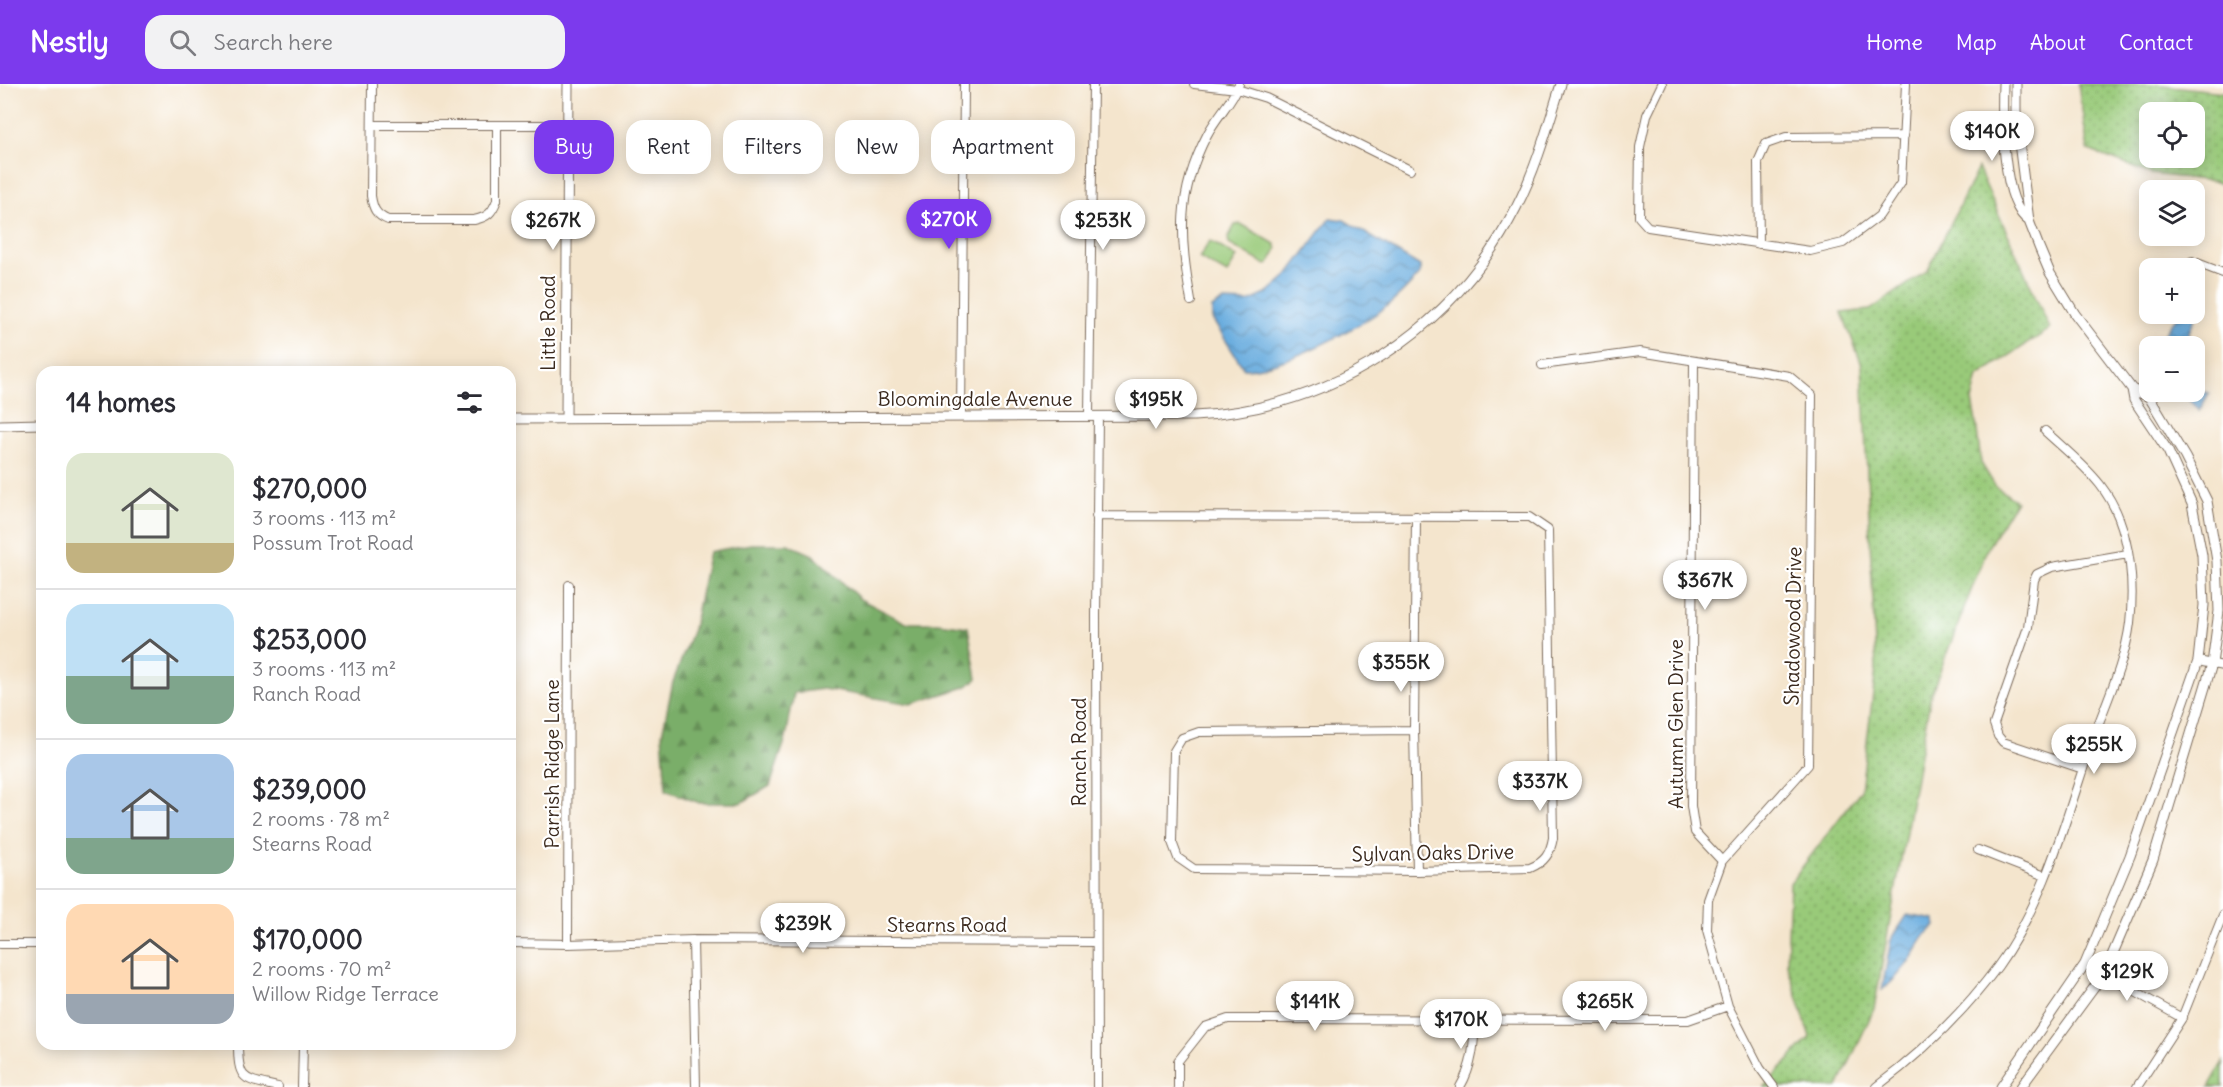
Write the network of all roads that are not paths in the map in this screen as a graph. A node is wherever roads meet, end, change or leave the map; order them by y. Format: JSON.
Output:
{"nodes":[{"id":1,"x":372,"y":84,"type":"edge"},
{"id":2,"x":568,"y":84,"type":"edge"},
{"id":3,"x":964,"y":84,"type":"edge"},
{"id":4,"x":1093,"y":84,"type":"edge"},
{"id":5,"x":1194,"y":84,"type":"edge"},
{"id":6,"x":1561,"y":84,"type":"edge"},
{"id":7,"x":1662,"y":84,"type":"edge"},
{"id":8,"x":1906,"y":84,"type":"edge"},
{"id":9,"x":2003,"y":84,"type":"edge"},
{"id":10,"x":2016,"y":84,"type":"edge"},
{"id":11,"x":1238,"y":87,"type":"edge"},
{"id":12,"x":568,"y":120,"type":"edge"},
{"id":13,"x":372,"y":125,"type":"junction"},
{"id":14,"x":497,"y":125,"type":"junction"},
{"id":15,"x":534,"y":125,"type":"edge"},
{"id":16,"x":1904,"y":136,"type":"junction"},
{"id":17,"x":1410,"y":170,"type":"dead end"},
{"id":18,"x":568,"y":174,"type":"edge"},
{"id":19,"x":2029,"y":221,"type":"junction"},
{"id":20,"x":1759,"y":244,"type":"junction"},
{"id":21,"x":2205,"y":266,"type":"edge"},
{"id":22,"x":2223,"y":273,"type":"edge"},
{"id":23,"x":1191,"y":301,"type":"dead end"},
{"id":24,"x":1694,"y":361,"type":"junction"},
{"id":25,"x":1542,"y":365,"type":"dead end"},
{"id":26,"x":2132,"y":389,"type":"junction"},
{"id":27,"x":1094,"y":416,"type":"junction"},
{"id":28,"x":961,"y":417,"type":"junction"},
{"id":29,"x":566,"y":418,"type":"junction"},
{"id":30,"x":516,"y":419,"type":"edge"},
{"id":31,"x":36,"y":424,"type":"edge"},
{"id":32,"x":0,"y":425,"type":"edge"},
{"id":33,"x":2045,"y":431,"type":"dead end"},
{"id":34,"x":1096,"y":516,"type":"junction"},
{"id":35,"x":1416,"y":516,"type":"junction"},
{"id":36,"x":2128,"y":554,"type":"junction"},
{"id":37,"x":569,"y":585,"type":"dead end"},
{"id":38,"x":2198,"y":661,"type":"junction"},
{"id":39,"x":2212,"y":664,"type":"junction"},
{"id":40,"x":2223,"y":666,"type":"edge"},
{"id":41,"x":1414,"y":730,"type":"junction"},
{"id":42,"x":2083,"y":769,"type":"junction"},
{"id":43,"x":1978,"y":850,"type":"dead end"},
{"id":44,"x":1722,"y":861,"type":"junction"},
{"id":45,"x":1417,"y":871,"type":"junction"},
{"id":46,"x":2045,"y":876,"type":"junction"},
{"id":47,"x":2223,"y":915,"type":"edge"},
{"id":48,"x":693,"y":940,"type":"junction"},
{"id":49,"x":1095,"y":942,"type":"junction"},
{"id":50,"x":516,"y":943,"type":"edge"},
{"id":51,"x":0,"y":944,"type":"edge"},
{"id":52,"x":36,"y":944,"type":"edge"},
{"id":53,"x":568,"y":944,"type":"junction"},
{"id":54,"x":2085,"y":964,"type":"junction"},
{"id":55,"x":2104,"y":975,"type":"junction"},
{"id":56,"x":1728,"y":1006,"type":"junction"},
{"id":57,"x":2182,"y":1018,"type":"junction"},
{"id":58,"x":1475,"y":1019,"type":"junction"},
{"id":59,"x":238,"y":1050,"type":"edge"},
{"id":60,"x":303,"y":1050,"type":"edge"},
{"id":61,"x":278,"y":1087,"type":"edge"},
{"id":62,"x":302,"y":1087,"type":"edge"},
{"id":63,"x":696,"y":1087,"type":"edge"},
{"id":64,"x":1097,"y":1087,"type":"edge"},
{"id":65,"x":1178,"y":1087,"type":"edge"},
{"id":66,"x":1460,"y":1087,"type":"edge"},
{"id":67,"x":1774,"y":1087,"type":"edge"},
{"id":68,"x":1876,"y":1087,"type":"edge"},
{"id":69,"x":2001,"y":1087,"type":"edge"},
{"id":70,"x":2021,"y":1087,"type":"edge"},
{"id":71,"x":2137,"y":1087,"type":"edge"}],
"edges":[{"from":1,"to":13,"type":"street"},
{"from":2,"to":12,"type":"street","name":"Little Road"},
{"from":3,"to":28,"type":"street"},
{"from":4,"to":27,"type":"street","name":"Ranch Road"},
{"from":5,"to":11,"type":"street"},
{"from":6,"to":27,"type":"street","name":"Bloomingdale Avenue"},
{"from":7,"to":20,"type":"street"},
{"from":8,"to":16,"type":"street"},
{"from":9,"to":19,"type":"street"},
{"from":10,"to":19,"type":"street"},
{"from":11,"to":17,"type":"street"},
{"from":11,"to":23,"type":"street"},
{"from":13,"to":14,"type":"street"},
{"from":13,"to":14,"type":"street"},
{"from":14,"to":15,"type":"street"},
{"from":16,"to":20,"type":"street"},
{"from":16,"to":20,"type":"street"},
{"from":18,"to":29,"type":"street","name":"Little Road"},
{"from":19,"to":26,"type":"street"},
{"from":21,"to":22,"type":"street"},
{"from":24,"to":25,"type":"street","name":"Shadowood Drive"},
{"from":24,"to":44,"type":"street","name":"Autumn Glen Drive"},
{"from":24,"to":44,"type":"street","name":"Shadowood Drive"},
{"from":26,"to":38,"type":"street"},
{"from":26,"to":39,"type":"street"},
{"from":27,"to":28,"type":"street","name":"Bloomingdale Avenue"},
{"from":27,"to":34,"type":"street","name":"Ranch Road"},
{"from":28,"to":29,"type":"street","name":"Bloomingdale Avenue"},
{"from":29,"to":30,"type":"street","name":"Bloomingdale Avenue"},
{"from":31,"to":32,"type":"street"},
{"from":33,"to":36,"type":"street"},
{"from":34,"to":35,"type":"street","name":"Sylvan Oaks Drive"},
{"from":34,"to":49,"type":"street","name":"Ranch Road"},
{"from":35,"to":41,"type":"street"},
{"from":35,"to":45,"type":"street","name":"Sylvan Oaks Drive"},
{"from":36,"to":42,"type":"street"},
{"from":36,"to":42,"type":"street"},
{"from":37,"to":53,"type":"street","name":"Parrish Ridge Lane"},
{"from":38,"to":39,"type":"street"},
{"from":38,"to":54,"type":"street"},
{"from":39,"to":40,"type":"street"},
{"from":39,"to":55,"type":"street"},
{"from":41,"to":45,"type":"street"},
{"from":41,"to":45,"type":"street","name":"Sylvan Oaks Drive"},
{"from":42,"to":46,"type":"street"},
{"from":43,"to":46,"type":"street"},
{"from":44,"to":56,"type":"street","name":"Shadowood Drive"},
{"from":46,"to":68,"type":"street"},
{"from":47,"to":57,"type":"street"},
{"from":48,"to":49,"type":"street","name":"Stearns Road"},
{"from":48,"to":53,"type":"street","name":"Stearns Road"},
{"from":48,"to":63,"type":"street"},
{"from":49,"to":64,"type":"street","name":"Ranch Road"},
{"from":50,"to":53,"type":"street","name":"Stearns Road"},
{"from":51,"to":52,"type":"street"},
{"from":54,"to":55,"type":"street"},
{"from":54,"to":69,"type":"street"},
{"from":55,"to":57,"type":"street"},
{"from":55,"to":70,"type":"street"},
{"from":56,"to":58,"type":"street"},
{"from":56,"to":67,"type":"street","name":"Shadowood Drive"},
{"from":57,"to":71,"type":"street"},
{"from":58,"to":65,"type":"street"},
{"from":58,"to":66,"type":"street"},
{"from":59,"to":61,"type":"street"},
{"from":60,"to":62,"type":"street"}]}
